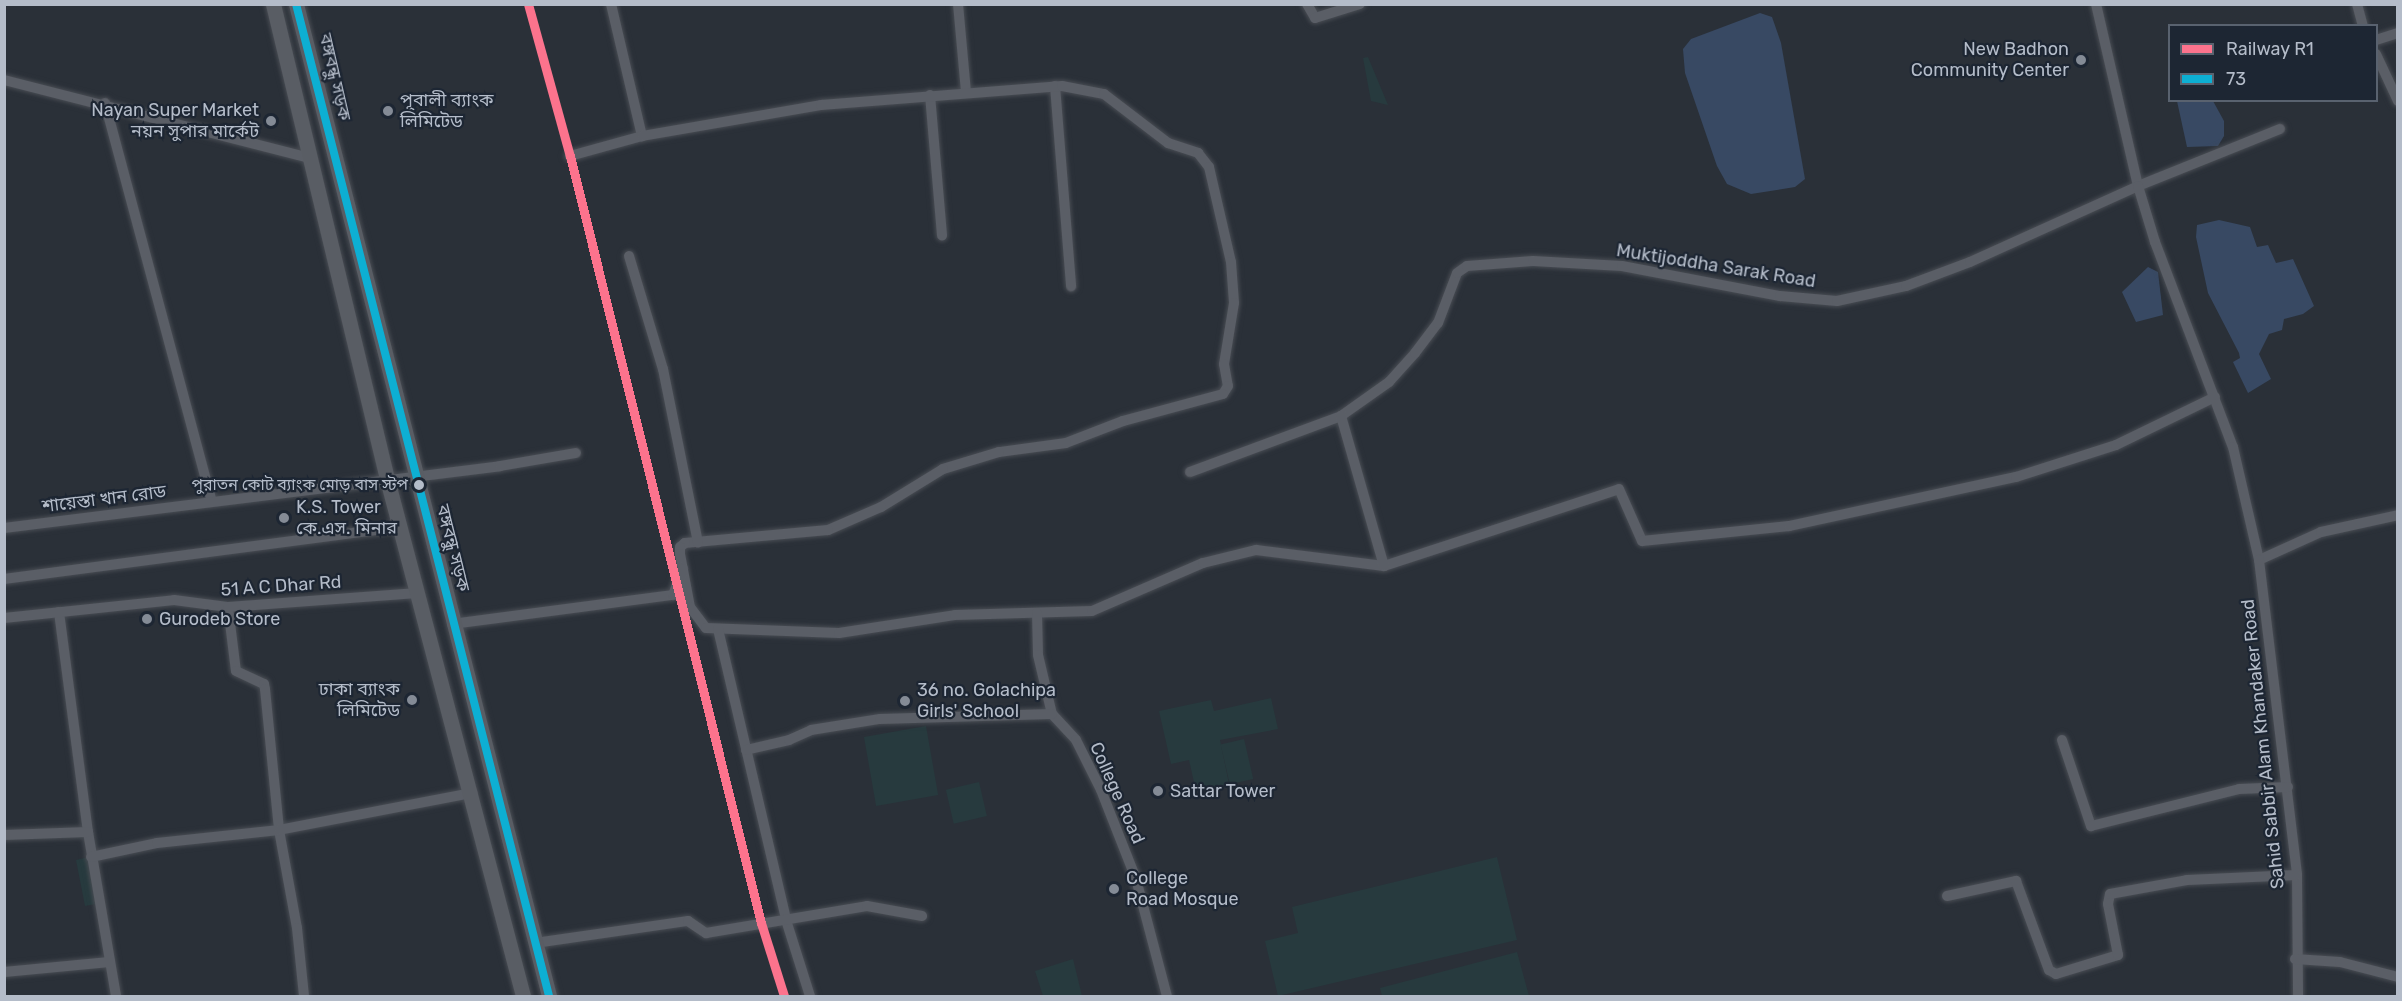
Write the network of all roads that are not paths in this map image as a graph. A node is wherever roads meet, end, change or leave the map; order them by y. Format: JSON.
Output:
{"nodes":[{"id":1,"x":273,"y":4,"type":"edge"},
{"id":2,"x":296,"y":4,"type":"edge"},
{"id":3,"x":611,"y":4,"type":"edge"},
{"id":4,"x":958,"y":4,"type":"edge"},
{"id":5,"x":1307,"y":4,"type":"edge"},
{"id":6,"x":1360,"y":4,"type":"edge"},
{"id":7,"x":2096,"y":4,"type":"edge"},
{"id":8,"x":2357,"y":4,"type":"edge"},
{"id":9,"x":2362,"y":24,"type":"edge"},
{"id":10,"x":2397,"y":33,"type":"edge"},
{"id":11,"x":2378,"y":39,"type":"edge"},
{"id":12,"x":2378,"y":58,"type":"edge"},
{"id":13,"x":4,"y":80,"type":"edge"},
{"id":14,"x":1055,"y":86,"type":"junction"},
{"id":15,"x":966,"y":92,"type":"junction"},
{"id":16,"x":930,"y":95,"type":"junction"},
{"id":17,"x":2397,"y":101,"type":"edge"},
{"id":18,"x":105,"y":103,"type":"junction"},
{"id":19,"x":2280,"y":129,"type":"dead end"},
{"id":20,"x":642,"y":136,"type":"junction"},
{"id":21,"x":570,"y":156,"type":"dead end"},
{"id":22,"x":310,"y":158,"type":"junction"},
{"id":23,"x":2138,"y":186,"type":"junction"},
{"id":24,"x":942,"y":235,"type":"dead end"},
{"id":25,"x":629,"y":256,"type":"dead end"},
{"id":26,"x":1071,"y":286,"type":"dead end"},
{"id":27,"x":2215,"y":398,"type":"junction"},
{"id":28,"x":1341,"y":416,"type":"junction"},
{"id":29,"x":576,"y":453,"type":"dead end"},
{"id":30,"x":1190,"y":472,"type":"dead end"},
{"id":31,"x":414,"y":476,"type":"junction"},
{"id":32,"x":387,"y":479,"type":"junction"},
{"id":33,"x":212,"y":501,"type":"junction"},
{"id":34,"x":2397,"y":515,"type":"edge"},
{"id":35,"x":399,"y":527,"type":"junction"},
{"id":36,"x":4,"y":528,"type":"edge"},
{"id":37,"x":698,"y":542,"type":"junction"},
{"id":38,"x":2259,"y":560,"type":"junction"},
{"id":39,"x":1384,"y":567,"type":"junction"},
{"id":40,"x":683,"y":569,"type":"junction"},
{"id":41,"x":4,"y":579,"type":"edge"},
{"id":42,"x":417,"y":593,"type":"junction"},
{"id":43,"x":228,"y":607,"type":"junction"},
{"id":44,"x":60,"y":612,"type":"junction"},
{"id":45,"x":1037,"y":613,"type":"junction"},
{"id":46,"x":4,"y":618,"type":"edge"},
{"id":47,"x":453,"y":624,"type":"junction"},
{"id":48,"x":718,"y":629,"type":"junction"},
{"id":49,"x":1052,"y":714,"type":"junction"},
{"id":50,"x":2062,"y":740,"type":"dead end"},
{"id":51,"x":746,"y":750,"type":"junction"},
{"id":52,"x":2288,"y":787,"type":"junction"},
{"id":53,"x":472,"y":793,"type":"junction"},
{"id":54,"x":279,"y":830,"type":"junction"},
{"id":55,"x":87,"y":831,"type":"junction"},
{"id":56,"x":4,"y":835,"type":"edge"},
{"id":57,"x":91,"y":857,"type":"junction"},
{"id":58,"x":2297,"y":875,"type":"junction"},
{"id":59,"x":1947,"y":896,"type":"dead end"},
{"id":60,"x":922,"y":916,"type":"dead end"},
{"id":61,"x":786,"y":920,"type":"junction"},
{"id":62,"x":535,"y":943,"type":"junction"},
{"id":63,"x":2295,"y":959,"type":"junction"},
{"id":64,"x":110,"y":962,"type":"junction"},
{"id":65,"x":4,"y":972,"type":"edge"},
{"id":66,"x":2397,"y":977,"type":"edge"},
{"id":67,"x":116,"y":996,"type":"edge"},
{"id":68,"x":304,"y":996,"type":"edge"},
{"id":69,"x":523,"y":996,"type":"edge"},
{"id":70,"x":549,"y":996,"type":"edge"},
{"id":71,"x":810,"y":996,"type":"edge"},
{"id":72,"x":1167,"y":996,"type":"edge"},
{"id":73,"x":2298,"y":996,"type":"edge"}],
"edges":[{"from":1,"to":22,"type":"main road"},
{"from":2,"to":31,"type":"main road","name":"বঙ্গবন্ধু সড়ক"},
{"from":3,"to":20,"type":"street"},
{"from":4,"to":15,"type":"street"},
{"from":5,"to":6,"type":"street"},
{"from":7,"to":23,"type":"street","name":"Sahid Sabbir Alam Khandaker Road"},
{"from":8,"to":9,"type":"street"},
{"from":10,"to":11,"type":"street"},
{"from":12,"to":17,"type":"street"},
{"from":13,"to":18,"type":"street"},
{"from":14,"to":15,"type":"street"},
{"from":14,"to":26,"type":"street"},
{"from":14,"to":37,"type":"street"},
{"from":15,"to":16,"type":"street"},
{"from":16,"to":20,"type":"street"},
{"from":16,"to":24,"type":"street"},
{"from":18,"to":22,"type":"street"},
{"from":18,"to":33,"type":"street"},
{"from":19,"to":23,"type":"street","name":"Muktijoddha Sarak Road"},
{"from":20,"to":21,"type":"street"},
{"from":22,"to":32,"type":"main road"},
{"from":23,"to":27,"type":"street","name":"Sahid Sabbir Alam Khandaker Road"},
{"from":23,"to":28,"type":"street","name":"Muktijoddha Sarak Road"},
{"from":25,"to":37,"type":"street"},
{"from":27,"to":38,"type":"street","name":"Sahid Sabbir Alam Khandaker Road"},
{"from":27,"to":39,"type":"street"},
{"from":28,"to":30,"type":"street","name":"Muktijoddha Sarak Road"},
{"from":28,"to":39,"type":"street"},
{"from":29,"to":31,"type":"street","name":"শায়েস্তা খান রোড"},
{"from":31,"to":32,"type":"street","name":"শায়েস্তা খান রোড"},
{"from":31,"to":47,"type":"main road","name":"বঙ্গবন্ধু সড়ক"},
{"from":32,"to":33,"type":"street","name":"শায়েস্তা খান রোড"},
{"from":32,"to":35,"type":"main road"},
{"from":33,"to":36,"type":"street","name":"শায়েস্তা খান রোড"},
{"from":34,"to":38,"type":"street"},
{"from":35,"to":41,"type":"street"},
{"from":35,"to":42,"type":"main road"},
{"from":37,"to":40,"type":"street"},
{"from":38,"to":52,"type":"street","name":"Sahid Sabbir Alam Khandaker Road"},
{"from":39,"to":45,"type":"street"},
{"from":40,"to":47,"type":"street"},
{"from":40,"to":48,"type":"street"},
{"from":42,"to":43,"type":"street","name":"51 A C Dhar Rd"},
{"from":42,"to":53,"type":"main road"},
{"from":43,"to":44,"type":"street","name":"51 A C Dhar Rd"},
{"from":43,"to":54,"type":"street"},
{"from":44,"to":46,"type":"street","name":"51 A C Dhar Rd"},
{"from":44,"to":55,"type":"street"},
{"from":45,"to":48,"type":"street"},
{"from":45,"to":49,"type":"street"},
{"from":47,"to":62,"type":"main road","name":"বঙ্গবন্ধু সড়ক"},
{"from":48,"to":51,"type":"street"},
{"from":49,"to":51,"type":"street"},
{"from":49,"to":72,"type":"street","name":"College Road"},
{"from":50,"to":52,"type":"street"},
{"from":51,"to":61,"type":"street"},
{"from":52,"to":58,"type":"street","name":"Sahid Sabbir Alam Khandaker Road"},
{"from":53,"to":54,"type":"street"},
{"from":53,"to":69,"type":"main road"},
{"from":54,"to":57,"type":"street"},
{"from":54,"to":68,"type":"street"},
{"from":55,"to":56,"type":"street"},
{"from":55,"to":57,"type":"street"},
{"from":57,"to":64,"type":"street"},
{"from":58,"to":59,"type":"street"},
{"from":58,"to":63,"type":"street","name":"Sahid Sabbir Alam Khandaker Road"},
{"from":60,"to":61,"type":"street"},
{"from":61,"to":62,"type":"street"},
{"from":61,"to":71,"type":"street"},
{"from":62,"to":70,"type":"main road","name":"বঙ্গবন্ধু সড়ক"},
{"from":63,"to":66,"type":"street"},
{"from":63,"to":73,"type":"street","name":"Sahid Sabbir Alam Khandaker Road"},
{"from":64,"to":65,"type":"street"},
{"from":64,"to":67,"type":"street"}]}
